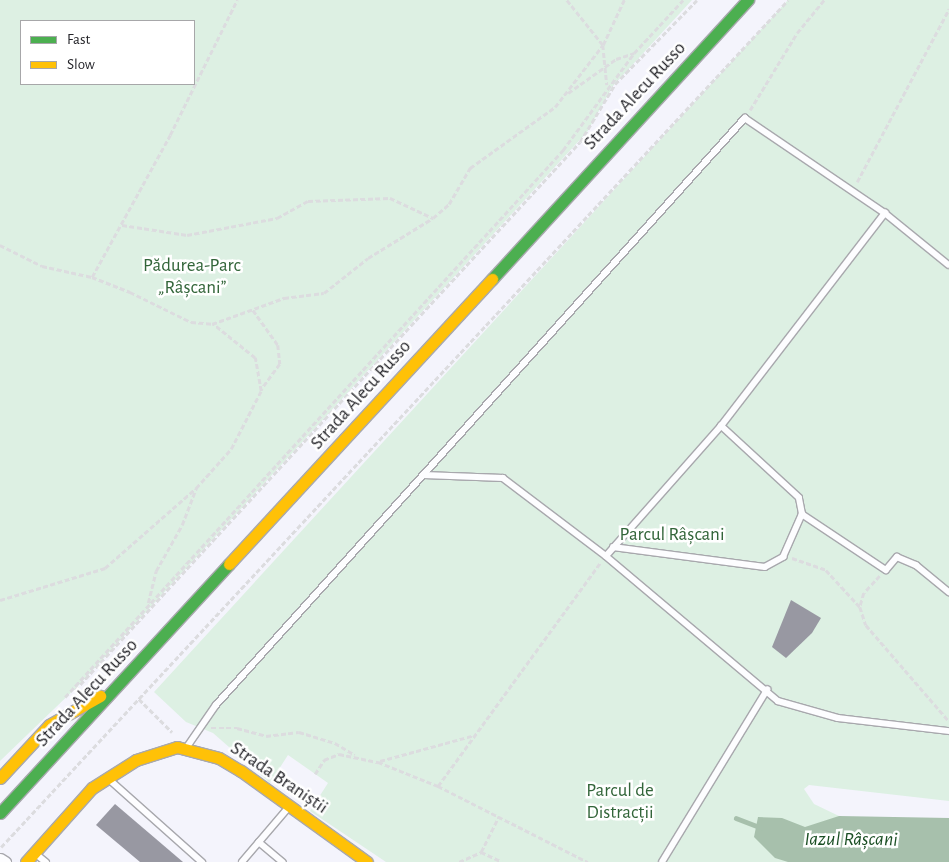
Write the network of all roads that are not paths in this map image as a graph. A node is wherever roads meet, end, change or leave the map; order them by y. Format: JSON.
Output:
{"nodes":[{"id":1,"x":748,"y":0,"type":"edge"},
{"id":2,"x":885,"y":213,"type":"junction"},
{"id":3,"x":949,"y":265,"type":"edge"},
{"id":4,"x":722,"y":426,"type":"junction"},
{"id":5,"x":424,"y":474,"type":"junction"},
{"id":6,"x":802,"y":514,"type":"junction"},
{"id":7,"x":613,"y":547,"type":"junction"},
{"id":8,"x":606,"y":556,"type":"junction"},
{"id":9,"x":949,"y":592,"type":"edge"},
{"id":10,"x":116,"y":687,"type":"junction"},
{"id":11,"x":767,"y":690,"type":"junction"},
{"id":12,"x":949,"y":731,"type":"edge"},
{"id":13,"x":187,"y":747,"type":"junction"},
{"id":14,"x":106,"y":777,"type":"junction"},
{"id":15,"x":0,"y":778,"type":"edge"},
{"id":16,"x":291,"y":804,"type":"junction"},
{"id":17,"x":0,"y":813,"type":"edge"},
{"id":18,"x":259,"y":842,"type":"junction"},
{"id":19,"x":34,"y":852,"type":"junction"},
{"id":20,"x":0,"y":859,"type":"edge"},
{"id":21,"x":4,"y":862,"type":"edge"},
{"id":22,"x":26,"y":862,"type":"edge"},
{"id":23,"x":46,"y":862,"type":"edge"},
{"id":24,"x":202,"y":862,"type":"edge"},
{"id":25,"x":242,"y":862,"type":"edge"},
{"id":26,"x":283,"y":862,"type":"edge"},
{"id":27,"x":367,"y":862,"type":"edge"},
{"id":28,"x":662,"y":862,"type":"edge"}],
"edges":[{"from":1,"to":10,"type":"main road","name":"Strada Alecu Russo"},
{"from":2,"to":3,"type":"lane"},
{"from":2,"to":4,"type":"lane"},
{"from":2,"to":5,"type":"lane"},
{"from":4,"to":6,"type":"lane"},
{"from":4,"to":7,"type":"lane"},
{"from":5,"to":8,"type":"lane"},
{"from":5,"to":13,"type":"lane"},
{"from":6,"to":7,"type":"lane"},
{"from":6,"to":9,"type":"lane"},
{"from":7,"to":8,"type":"lane"},
{"from":8,"to":11,"type":"lane"},
{"from":10,"to":15,"type":"main road"},
{"from":10,"to":17,"type":"main road","name":"Strada Alecu Russo"},
{"from":11,"to":12,"type":"lane"},
{"from":11,"to":28,"type":"lane"},
{"from":13,"to":14,"type":"main road"},
{"from":13,"to":16,"type":"main road","name":"Strada Braniștii"},
{"from":14,"to":19,"type":"main road"},
{"from":14,"to":24,"type":"lane"},
{"from":16,"to":18,"type":"lane"},
{"from":16,"to":27,"type":"main road","name":"Strada Braniștii"},
{"from":18,"to":25,"type":"lane"},
{"from":18,"to":26,"type":"lane"},
{"from":19,"to":22,"type":"main road"},
{"from":19,"to":23,"type":"lane"},
{"from":20,"to":21,"type":"street"}]}
